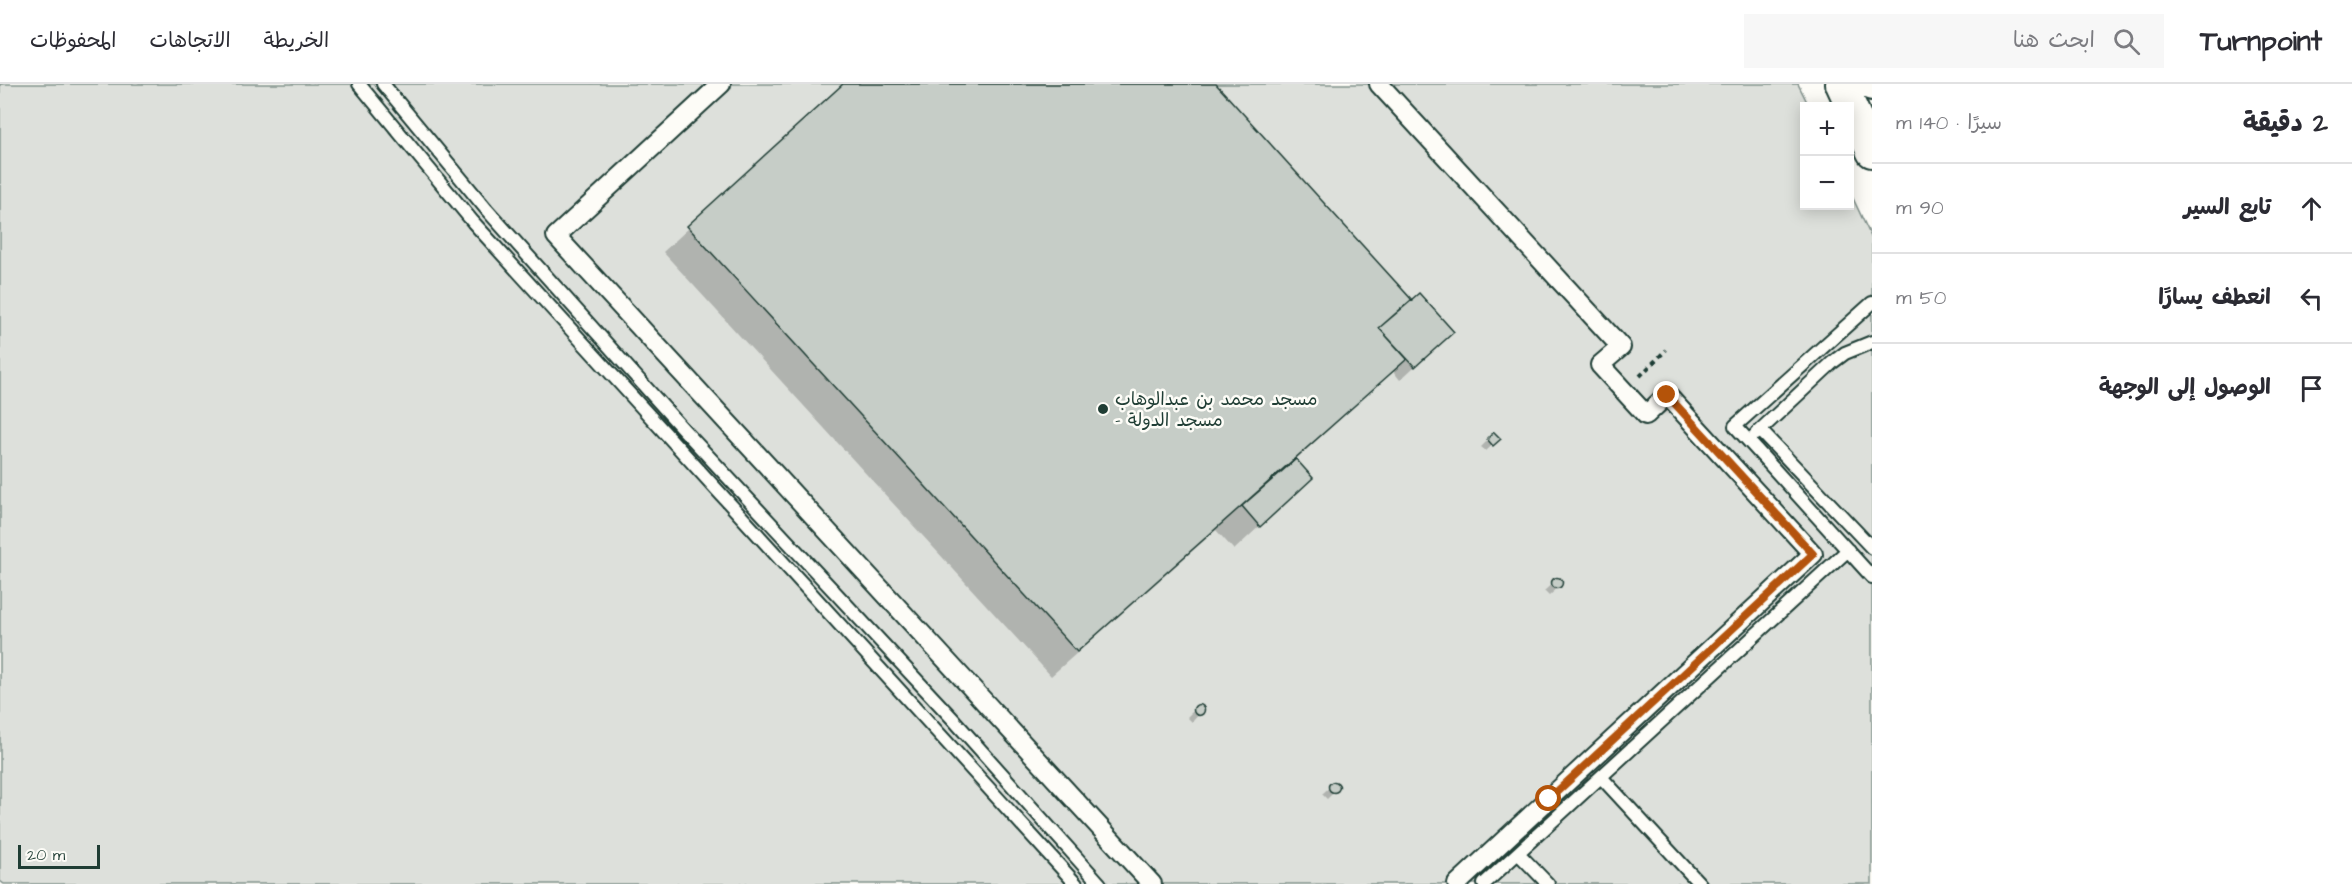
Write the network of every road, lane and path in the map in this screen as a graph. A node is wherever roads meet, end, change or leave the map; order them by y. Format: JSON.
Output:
{"nodes":[{"id":1,"x":359,"y":84,"type":"edge"},
{"id":2,"x":383,"y":84,"type":"edge"},
{"id":3,"x":721,"y":84,"type":"edge"},
{"id":4,"x":1379,"y":84,"type":"edge"},
{"id":5,"x":1841,"y":84,"type":"edge"},
{"id":6,"x":1872,"y":152,"type":"edge"},
{"id":7,"x":1872,"y":303,"type":"edge"},
{"id":8,"x":1872,"y":342,"type":"edge"},
{"id":9,"x":1666,"y":350,"type":"dead end"},
{"id":10,"x":1645,"y":371,"type":"dead end"},
{"id":11,"x":1760,"y":430,"type":"junction"},
{"id":12,"x":1748,"y":441,"type":"junction"},
{"id":13,"x":1872,"y":548,"type":"edge"},
{"id":14,"x":1848,"y":550,"type":"junction"},
{"id":15,"x":1872,"y":577,"type":"edge"},
{"id":16,"x":1601,"y":777,"type":"junction"},
{"id":17,"x":1518,"y":853,"type":"junction"},
{"id":18,"x":1076,"y":884,"type":"edge"},
{"id":19,"x":1100,"y":884,"type":"edge"},
{"id":20,"x":1152,"y":884,"type":"edge"},
{"id":21,"x":1457,"y":884,"type":"edge"},
{"id":22,"x":1484,"y":884,"type":"edge"},
{"id":23,"x":1548,"y":884,"type":"edge"},
{"id":24,"x":1700,"y":884,"type":"edge"}],
"edges":[{"from":1,"to":18,"type":"lane"},
{"from":2,"to":19,"type":"lane"},
{"from":3,"to":20,"type":"street"},
{"from":4,"to":21,"type":"street"},
{"from":5,"to":6,"type":"street"},
{"from":7,"to":12,"type":"lane"},
{"from":8,"to":11,"type":"lane"},
{"from":9,"to":10,"type":"path"},
{"from":11,"to":12,"type":"lane"},
{"from":11,"to":13,"type":"lane"},
{"from":12,"to":14,"type":"lane"},
{"from":14,"to":15,"type":"lane"},
{"from":14,"to":16,"type":"lane"},
{"from":16,"to":17,"type":"lane"},
{"from":16,"to":24,"type":"lane"},
{"from":17,"to":22,"type":"lane"},
{"from":17,"to":23,"type":"lane"}]}
